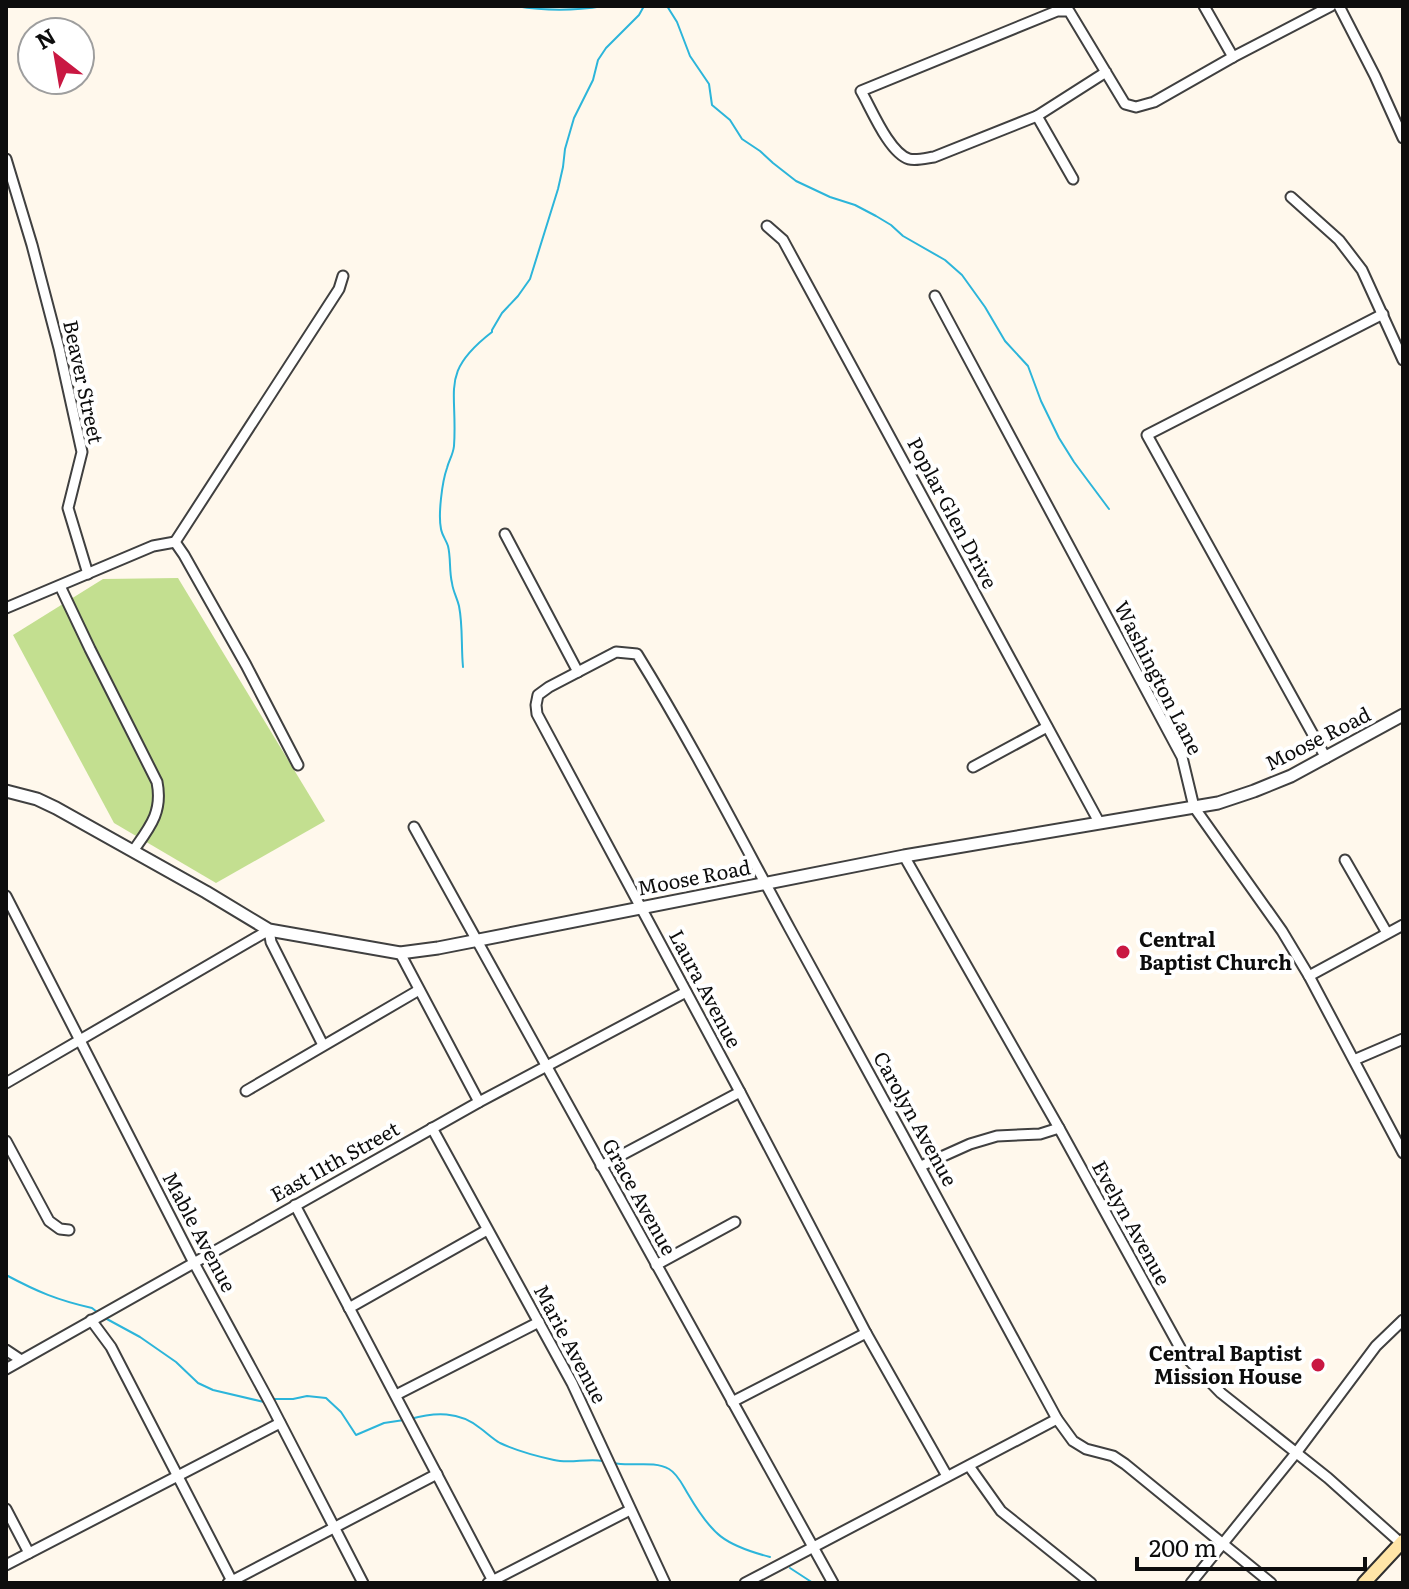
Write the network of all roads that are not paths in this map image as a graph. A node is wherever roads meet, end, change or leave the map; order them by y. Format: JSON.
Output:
{"nodes":[{"id":1,"x":1204,"y":6,"type":"edge"},
{"id":2,"x":1331,"y":6,"type":"edge"},
{"id":3,"x":1339,"y":6,"type":"edge"},
{"id":4,"x":1233,"y":57,"type":"junction"},
{"id":5,"x":1106,"y":72,"type":"junction"},
{"id":6,"x":1037,"y":116,"type":"junction"},
{"id":7,"x":1403,"y":138,"type":"edge"},
{"id":8,"x":6,"y":159,"type":"edge"},
{"id":9,"x":1073,"y":179,"type":"dead end"},
{"id":10,"x":1291,"y":197,"type":"dead end"},
{"id":11,"x":767,"y":226,"type":"dead end"},
{"id":12,"x":343,"y":276,"type":"dead end"},
{"id":13,"x":935,"y":296,"type":"dead end"},
{"id":14,"x":1383,"y":314,"type":"junction"},
{"id":15,"x":1403,"y":360,"type":"edge"},
{"id":16,"x":505,"y":534,"type":"dead end"},
{"id":17,"x":175,"y":542,"type":"junction"},
{"id":18,"x":88,"y":574,"type":"junction"},
{"id":19,"x":60,"y":586,"type":"junction"},
{"id":20,"x":6,"y":608,"type":"edge"},
{"id":21,"x":578,"y":672,"type":"junction"},
{"id":22,"x":1403,"y":715,"type":"edge"},
{"id":23,"x":1047,"y":727,"type":"junction"},
{"id":24,"x":1326,"y":758,"type":"junction"},
{"id":25,"x":298,"y":765,"type":"dead end"},
{"id":26,"x":973,"y":767,"type":"dead end"},
{"id":27,"x":6,"y":791,"type":"edge"},
{"id":28,"x":1194,"y":807,"type":"junction"},
{"id":29,"x":1099,"y":822,"type":"junction"},
{"id":30,"x":414,"y":827,"type":"dead end"},
{"id":31,"x":133,"y":851,"type":"junction"},
{"id":32,"x":904,"y":856,"type":"junction"},
{"id":33,"x":1345,"y":860,"type":"dead end"},
{"id":34,"x":765,"y":882,"type":"junction"},
{"id":35,"x":6,"y":896,"type":"edge"},
{"id":36,"x":641,"y":907,"type":"junction"},
{"id":37,"x":1403,"y":925,"type":"edge"},
{"id":38,"x":269,"y":930,"type":"junction"},
{"id":39,"x":1387,"y":933,"type":"junction"},
{"id":40,"x":477,"y":940,"type":"junction"},
{"id":41,"x":400,"y":953,"type":"junction"},
{"id":42,"x":1309,"y":976,"type":"junction"},
{"id":43,"x":419,"y":990,"type":"junction"},
{"id":44,"x":686,"y":992,"type":"junction"},
{"id":45,"x":1403,"y":1039,"type":"edge"},
{"id":46,"x":80,"y":1041,"type":"junction"},
{"id":47,"x":323,"y":1045,"type":"junction"},
{"id":48,"x":1354,"y":1060,"type":"junction"},
{"id":49,"x":546,"y":1066,"type":"junction"},
{"id":50,"x":6,"y":1083,"type":"edge"},
{"id":51,"x":246,"y":1091,"type":"dead end"},
{"id":52,"x":740,"y":1092,"type":"junction"},
{"id":53,"x":479,"y":1102,"type":"junction"},
{"id":54,"x":432,"y":1128,"type":"junction"},
{"id":55,"x":1059,"y":1128,"type":"junction"},
{"id":56,"x":6,"y":1141,"type":"edge"},
{"id":57,"x":1403,"y":1153,"type":"edge"},
{"id":58,"x":601,"y":1166,"type":"junction"},
{"id":59,"x":921,"y":1166,"type":"junction"},
{"id":60,"x":295,"y":1205,"type":"junction"},
{"id":61,"x":735,"y":1222,"type":"dead end"},
{"id":62,"x":69,"y":1230,"type":"dead end"},
{"id":63,"x":487,"y":1230,"type":"junction"},
{"id":64,"x":194,"y":1263,"type":"junction"},
{"id":65,"x":656,"y":1265,"type":"junction"},
{"id":66,"x":349,"y":1308,"type":"junction"},
{"id":67,"x":98,"y":1317,"type":"junction"},
{"id":68,"x":1403,"y":1320,"type":"edge"},
{"id":69,"x":539,"y":1322,"type":"junction"},
{"id":70,"x":866,"y":1333,"type":"junction"},
{"id":71,"x":6,"y":1350,"type":"edge"},
{"id":72,"x":21,"y":1360,"type":"junction"},
{"id":73,"x":6,"y":1369,"type":"edge"},
{"id":74,"x":396,"y":1395,"type":"junction"},
{"id":75,"x":732,"y":1402,"type":"junction"},
{"id":76,"x":1057,"y":1419,"type":"junction"},
{"id":77,"x":280,"y":1423,"type":"junction"},
{"id":78,"x":1296,"y":1453,"type":"junction"},
{"id":79,"x":969,"y":1466,"type":"junction"},
{"id":80,"x":437,"y":1474,"type":"junction"},
{"id":81,"x":178,"y":1476,"type":"junction"},
{"id":82,"x":947,"y":1476,"type":"junction"},
{"id":83,"x":6,"y":1509,"type":"edge"},
{"id":84,"x":630,"y":1510,"type":"junction"},
{"id":85,"x":334,"y":1527,"type":"junction"},
{"id":86,"x":1223,"y":1543,"type":"junction"},
{"id":87,"x":1402,"y":1543,"type":"edge"},
{"id":88,"x":813,"y":1547,"type":"junction"},
{"id":89,"x":29,"y":1553,"type":"junction"},
{"id":90,"x":6,"y":1565,"type":"edge"},
{"id":91,"x":231,"y":1582,"type":"edge"},
{"id":92,"x":491,"y":1582,"type":"edge"},
{"id":93,"x":363,"y":1583,"type":"edge"},
{"id":94,"x":665,"y":1583,"type":"edge"},
{"id":95,"x":745,"y":1583,"type":"edge"},
{"id":96,"x":833,"y":1583,"type":"edge"},
{"id":97,"x":1091,"y":1583,"type":"edge"},
{"id":98,"x":1191,"y":1583,"type":"edge"},
{"id":99,"x":1271,"y":1583,"type":"edge"},
{"id":100,"x":1364,"y":1583,"type":"edge"}],
"edges":[{"from":1,"to":4,"type":"street"},
{"from":2,"to":4,"type":"street"},
{"from":3,"to":7,"type":"street"},
{"from":4,"to":5,"type":"street"},
{"from":5,"to":6,"type":"street"},
{"from":5,"to":6,"type":"street"},
{"from":6,"to":9,"type":"street"},
{"from":8,"to":18,"type":"street","name":"Beaver Street"},
{"from":10,"to":14,"type":"street"},
{"from":11,"to":23,"type":"street","name":"Poplar Glen Drive"},
{"from":12,"to":17,"type":"street"},
{"from":13,"to":28,"type":"street","name":"Washington Lane"},
{"from":14,"to":15,"type":"street"},
{"from":14,"to":24,"type":"street"},
{"from":16,"to":21,"type":"street"},
{"from":17,"to":18,"type":"street"},
{"from":17,"to":25,"type":"street"},
{"from":18,"to":19,"type":"street"},
{"from":19,"to":20,"type":"street"},
{"from":19,"to":31,"type":"street"},
{"from":21,"to":34,"type":"street","name":"Carolyn Avenue"},
{"from":21,"to":36,"type":"street","name":"Laura Avenue"},
{"from":22,"to":24,"type":"street","name":"Moose Road"},
{"from":23,"to":26,"type":"street"},
{"from":23,"to":29,"type":"street","name":"Poplar Glen Drive"},
{"from":24,"to":28,"type":"street","name":"Moose Road"},
{"from":27,"to":31,"type":"street","name":"Moose Road"},
{"from":28,"to":29,"type":"street","name":"Moose Road"},
{"from":28,"to":42,"type":"street","name":"Washington Lane"},
{"from":29,"to":32,"type":"street","name":"Moose Road"},
{"from":30,"to":40,"type":"street","name":"Grace Avenue"},
{"from":31,"to":38,"type":"street","name":"Moose Road"},
{"from":32,"to":34,"type":"street","name":"Moose Road"},
{"from":32,"to":55,"type":"street","name":"Evelyn Avenue"},
{"from":33,"to":39,"type":"street"},
{"from":34,"to":36,"type":"street","name":"Moose Road"},
{"from":34,"to":59,"type":"street","name":"Carolyn Avenue"},
{"from":35,"to":46,"type":"street","name":"Mable Avenue"},
{"from":36,"to":40,"type":"street","name":"Moose Road"},
{"from":36,"to":44,"type":"street","name":"Laura Avenue"},
{"from":37,"to":39,"type":"street"},
{"from":38,"to":41,"type":"street","name":"Moose Road"},
{"from":38,"to":46,"type":"street"},
{"from":38,"to":47,"type":"street"},
{"from":39,"to":42,"type":"street"},
{"from":40,"to":41,"type":"street","name":"Moose Road"},
{"from":40,"to":49,"type":"street","name":"Grace Avenue"},
{"from":41,"to":43,"type":"street"},
{"from":42,"to":48,"type":"street","name":"Washington Lane"},
{"from":43,"to":47,"type":"street"},
{"from":43,"to":53,"type":"street"},
{"from":44,"to":49,"type":"street","name":"East 11th Street"},
{"from":44,"to":52,"type":"street","name":"Laura Avenue"},
{"from":45,"to":48,"type":"street"},
{"from":46,"to":50,"type":"street"},
{"from":46,"to":64,"type":"street","name":"Mable Avenue"},
{"from":47,"to":51,"type":"street"},
{"from":48,"to":57,"type":"street","name":"Washington Lane"},
{"from":49,"to":53,"type":"street","name":"East 11th Street"},
{"from":49,"to":58,"type":"street","name":"Grace Avenue"},
{"from":52,"to":58,"type":"street"},
{"from":52,"to":70,"type":"street","name":"Laura Avenue"},
{"from":53,"to":54,"type":"street","name":"East 11th Street"},
{"from":54,"to":60,"type":"street","name":"East 11th Street"},
{"from":54,"to":63,"type":"street","name":"Marie Avenue"},
{"from":55,"to":59,"type":"street"},
{"from":55,"to":78,"type":"street","name":"Evelyn Avenue"},
{"from":56,"to":62,"type":"street"},
{"from":58,"to":65,"type":"street","name":"Grace Avenue"},
{"from":59,"to":76,"type":"street","name":"Carolyn Avenue"},
{"from":60,"to":64,"type":"street","name":"East 11th Street"},
{"from":60,"to":66,"type":"street"},
{"from":61,"to":65,"type":"street"},
{"from":63,"to":66,"type":"street"},
{"from":63,"to":69,"type":"street","name":"Marie Avenue"},
{"from":64,"to":67,"type":"street","name":"East 11th Street"},
{"from":64,"to":77,"type":"street","name":"Mable Avenue"},
{"from":65,"to":75,"type":"street","name":"Grace Avenue"},
{"from":66,"to":74,"type":"street"},
{"from":67,"to":72,"type":"street","name":"East 11th Street"},
{"from":67,"to":81,"type":"street"},
{"from":68,"to":78,"type":"street"},
{"from":69,"to":74,"type":"street"},
{"from":69,"to":84,"type":"street","name":"Marie Avenue"},
{"from":70,"to":75,"type":"street"},
{"from":70,"to":82,"type":"street","name":"Laura Avenue"},
{"from":71,"to":72,"type":"street"},
{"from":72,"to":73,"type":"street","name":"East 11th Street"},
{"from":74,"to":80,"type":"street"},
{"from":75,"to":88,"type":"street","name":"Grace Avenue"},
{"from":76,"to":79,"type":"street"},
{"from":76,"to":86,"type":"street","name":"Carolyn Avenue"},
{"from":77,"to":81,"type":"street"},
{"from":77,"to":85,"type":"street","name":"Mable Avenue"},
{"from":78,"to":86,"type":"street"},
{"from":78,"to":87,"type":"street","name":"Evelyn Avenue"},
{"from":79,"to":82,"type":"street"},
{"from":79,"to":97,"type":"street"},
{"from":80,"to":85,"type":"street"},
{"from":80,"to":92,"type":"street"},
{"from":81,"to":89,"type":"street"},
{"from":81,"to":91,"type":"street"},
{"from":82,"to":88,"type":"street"},
{"from":83,"to":89,"type":"street"},
{"from":84,"to":92,"type":"street"},
{"from":84,"to":94,"type":"street","name":"Marie Avenue"},
{"from":85,"to":91,"type":"street"},
{"from":85,"to":93,"type":"street","name":"Mable Avenue"},
{"from":86,"to":98,"type":"street"},
{"from":86,"to":99,"type":"street","name":"Carolyn Avenue"},
{"from":87,"to":100,"type":"main road"},
{"from":88,"to":95,"type":"street"},
{"from":88,"to":96,"type":"street","name":"Grace Avenue"},
{"from":89,"to":90,"type":"street"}]}
